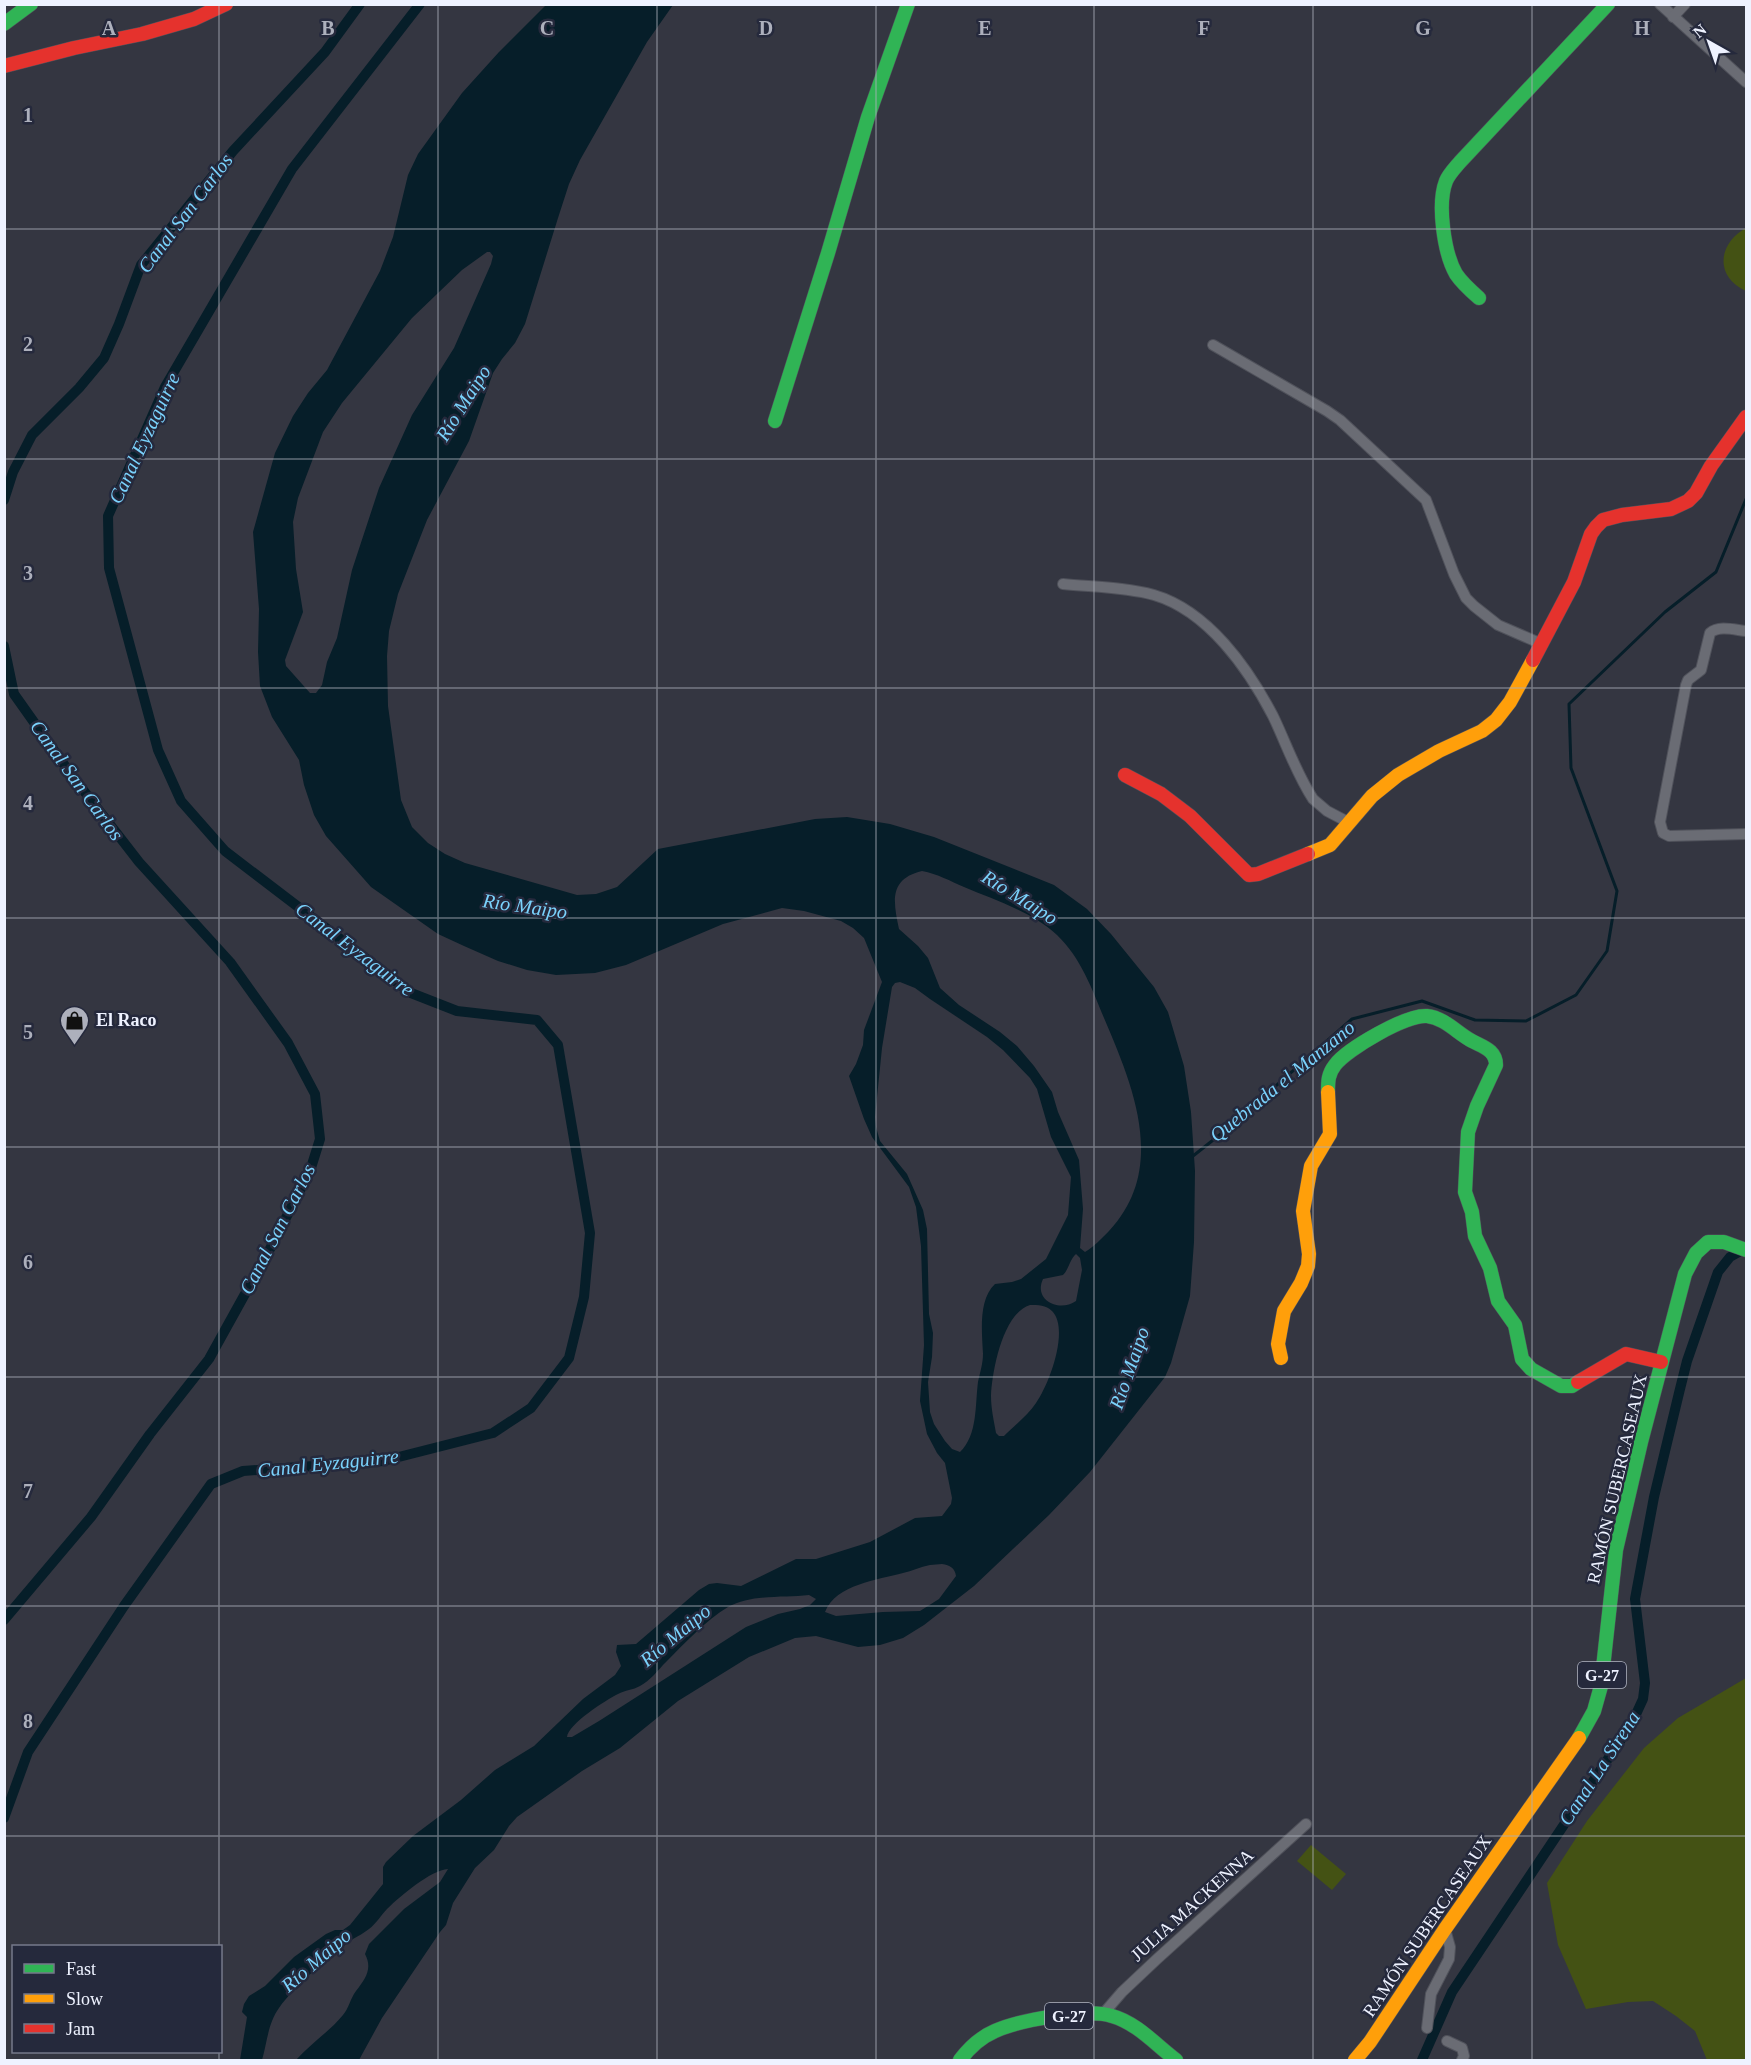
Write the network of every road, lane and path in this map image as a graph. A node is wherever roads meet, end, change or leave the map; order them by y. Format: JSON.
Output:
{"nodes":[{"id":1,"x":31,"y":4,"type":"edge"},
{"id":2,"x":226,"y":4,"type":"edge"},
{"id":3,"x":908,"y":4,"type":"edge"},
{"id":4,"x":1608,"y":4,"type":"edge"},
{"id":5,"x":1660,"y":4,"type":"edge"},
{"id":6,"x":1685,"y":4,"type":"edge"},
{"id":7,"x":1673,"y":17,"type":"junction"},
{"id":8,"x":4,"y":24,"type":"edge"},
{"id":9,"x":6,"y":65,"type":"edge"},
{"id":10,"x":1746,"y":82,"type":"edge"},
{"id":11,"x":1479,"y":298,"type":"dead end"},
{"id":12,"x":1213,"y":345,"type":"dead end"},
{"id":13,"x":1746,"y":417,"type":"edge"},
{"id":14,"x":775,"y":421,"type":"dead end"},
{"id":15,"x":1063,"y":584,"type":"dead end"},
{"id":16,"x":1746,"y":632,"type":"edge"},
{"id":17,"x":1542,"y":644,"type":"junction"},
{"id":18,"x":1125,"y":775,"type":"dead end"},
{"id":19,"x":1348,"y":822,"type":"junction"},
{"id":20,"x":1746,"y":834,"type":"edge"},
{"id":21,"x":1746,"y":1250,"type":"edge"},
{"id":22,"x":1281,"y":1358,"type":"dead end"},
{"id":23,"x":1662,"y":1362,"type":"junction"},
{"id":24,"x":1306,"y":1824,"type":"dead end"},
{"id":25,"x":1445,"y":1929,"type":"junction"},
{"id":26,"x":1103,"y":2014,"type":"junction"},
{"id":27,"x":1427,"y":2028,"type":"dead end"},
{"id":28,"x":1447,"y":2041,"type":"dead end"},
{"id":29,"x":960,"y":2061,"type":"edge"},
{"id":30,"x":1176,"y":2061,"type":"edge"},
{"id":31,"x":1355,"y":2061,"type":"edge"},
{"id":32,"x":1462,"y":2061,"type":"edge"}],
"edges":[{"from":1,"to":8,"type":"street"},
{"from":2,"to":9,"type":"street"},
{"from":3,"to":14,"type":"street"},
{"from":4,"to":11,"type":"street"},
{"from":5,"to":7,"type":"street"},
{"from":6,"to":7,"type":"street"},
{"from":7,"to":10,"type":"street"},
{"from":12,"to":17,"type":"street"},
{"from":13,"to":17,"type":"street"},
{"from":15,"to":19,"type":"street"},
{"from":16,"to":20,"type":"street"},
{"from":17,"to":19,"type":"street"},
{"from":18,"to":19,"type":"street"},
{"from":21,"to":23,"type":"street","name":"RAMÓN SUBERCASEAUX","number":"G-27"},
{"from":22,"to":23,"type":"street"},
{"from":23,"to":25,"type":"street","name":"RAMÓN SUBERCASEAUX","number":"G-27"},
{"from":24,"to":26,"type":"street","name":"JULIA MACKENNA"},
{"from":25,"to":27,"type":"street"},
{"from":25,"to":31,"type":"street","name":"RAMÓN SUBERCASEAUX","number":"G-27"},
{"from":26,"to":29,"type":"street","number":"G-27"},
{"from":26,"to":30,"type":"street","number":"G-27"},
{"from":28,"to":32,"type":"street"}]}
